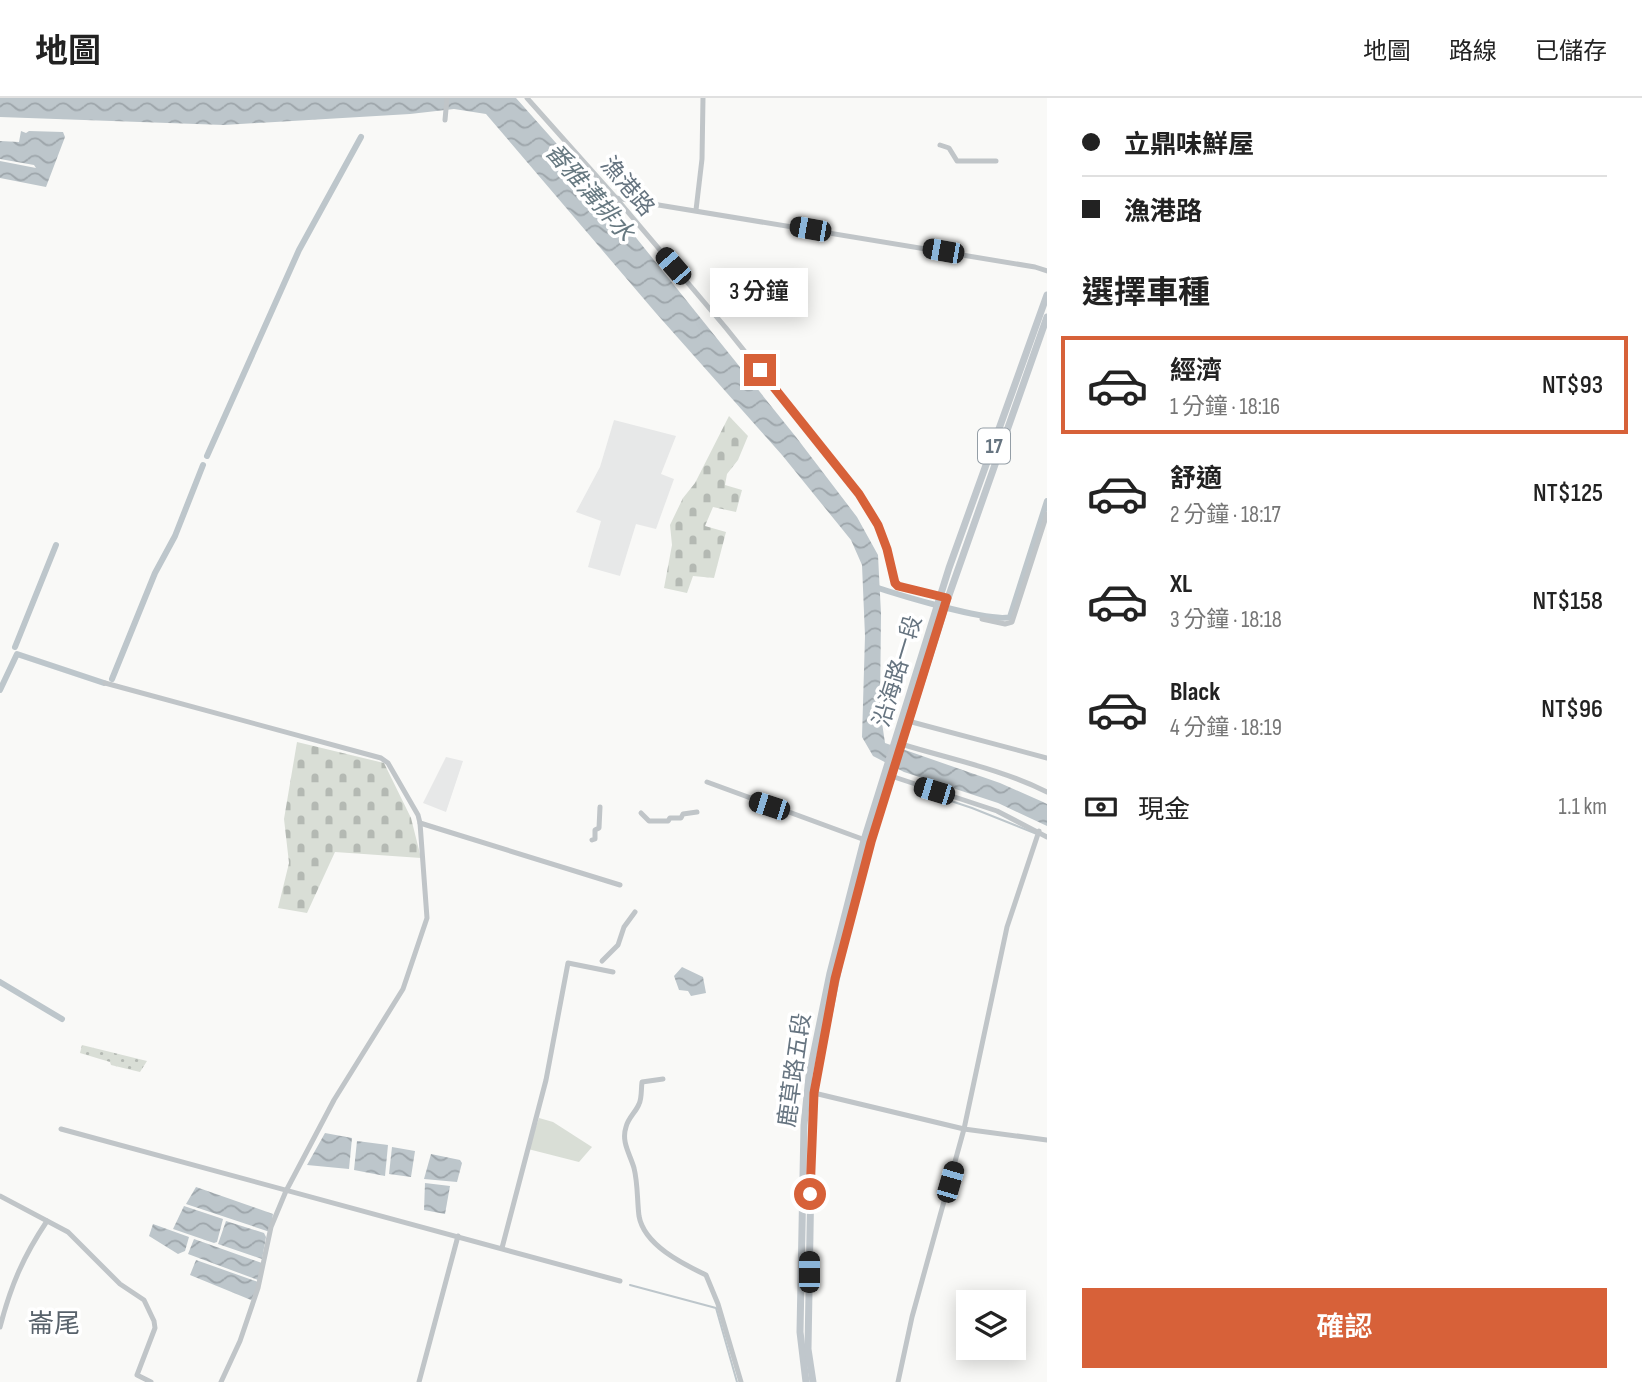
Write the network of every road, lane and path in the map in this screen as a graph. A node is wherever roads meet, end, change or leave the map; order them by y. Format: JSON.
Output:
{"nodes":[{"id":1,"x":447,"y":98,"type":"edge"},
{"id":2,"x":527,"y":98,"type":"edge"},
{"id":3,"x":703,"y":98,"type":"edge"},
{"id":4,"x":445,"y":120,"type":"dead end"},
{"id":5,"x":940,"y":145,"type":"dead end"},
{"id":6,"x":996,"y":161,"type":"dead end"},
{"id":7,"x":616,"y":198,"type":"junction"},
{"id":8,"x":696,"y":209,"type":"junction"},
{"id":9,"x":1047,"y":271,"type":"edge"},
{"id":10,"x":1047,"y":295,"type":"edge"},
{"id":11,"x":1047,"y":317,"type":"edge"},
{"id":12,"x":1041,"y":334,"type":"edge"},
{"id":13,"x":1047,"y":514,"type":"edge"},
{"id":14,"x":944,"y":597,"type":"junction"},
{"id":15,"x":940,"y":610,"type":"junction"},
{"id":16,"x":982,"y":620,"type":"dead end"},
{"id":17,"x":105,"y":682,"type":"dead end"},
{"id":18,"x":908,"y":722,"type":"junction"},
{"id":19,"x":898,"y":744,"type":"junction"},
{"id":20,"x":1047,"y":758,"type":"edge"},
{"id":21,"x":888,"y":775,"type":"junction"},
{"id":22,"x":707,"y":782,"type":"dead end"},
{"id":23,"x":1047,"y":792,"type":"edge"},
{"id":24,"x":600,"y":807,"type":"dead end"},
{"id":25,"x":697,"y":812,"type":"dead end"},
{"id":26,"x":641,"y":813,"type":"dead end"},
{"id":27,"x":420,"y":823,"type":"junction"},
{"id":28,"x":1039,"y":831,"type":"junction"},
{"id":29,"x":1047,"y":837,"type":"edge"},
{"id":30,"x":592,"y":840,"type":"dead end"},
{"id":31,"x":868,"y":841,"type":"junction"},
{"id":32,"x":620,"y":885,"type":"dead end"},
{"id":33,"x":635,"y":912,"type":"dead end"},
{"id":34,"x":602,"y":961,"type":"dead end"},
{"id":35,"x":613,"y":972,"type":"dead end"},
{"id":36,"x":663,"y":1079,"type":"dead end"},
{"id":37,"x":814,"y":1093,"type":"junction"},
{"id":38,"x":61,"y":1129,"type":"dead end"},
{"id":39,"x":964,"y":1129,"type":"junction"},
{"id":40,"x":1047,"y":1140,"type":"edge"},
{"id":41,"x":286,"y":1191,"type":"junction"},
{"id":42,"x":0,"y":1196,"type":"edge"},
{"id":43,"x":47,"y":1221,"type":"junction"},
{"id":44,"x":458,"y":1236,"type":"junction"},
{"id":45,"x":502,"y":1248,"type":"junction"},
{"id":46,"x":620,"y":1281,"type":"dead end"},
{"id":47,"x":0,"y":1326,"type":"edge"},
{"id":48,"x":151,"y":1382,"type":"edge"},
{"id":49,"x":221,"y":1382,"type":"edge"},
{"id":50,"x":419,"y":1382,"type":"edge"},
{"id":51,"x":741,"y":1382,"type":"edge"},
{"id":52,"x":806,"y":1382,"type":"edge"},
{"id":53,"x":813,"y":1382,"type":"edge"},
{"id":54,"x":898,"y":1382,"type":"edge"}],
"edges":[{"from":1,"to":4,"type":"street"},
{"from":2,"to":7,"type":"street","name":"漁港路"},
{"from":3,"to":8,"type":"street"},
{"from":5,"to":6,"type":"street"},
{"from":7,"to":8,"type":"street"},
{"from":7,"to":14,"type":"street","name":"漁港路"},
{"from":8,"to":9,"type":"street"},
{"from":10,"to":12,"type":"main road","name":"沿海路一段","number":"17"},
{"from":11,"to":12,"type":"main road","name":"沿海路一段","number":"17"},
{"from":12,"to":14,"type":"main road","name":"沿海路一段","number":"17"},
{"from":13,"to":16,"type":"street"},
{"from":14,"to":15,"type":"main road","number":"17"},
{"from":15,"to":18,"type":"main road","name":"沿海路一段","number":"17"},
{"from":15,"to":19,"type":"main road","name":"沿海路一段","number":"17"},
{"from":17,"to":27,"type":"street"},
{"from":18,"to":19,"type":"main road","name":"沿海路一段","number":"17"},
{"from":18,"to":20,"type":"street"},
{"from":19,"to":21,"type":"main road","number":"17"},
{"from":19,"to":23,"type":"street"},
{"from":21,"to":28,"type":"street"},
{"from":21,"to":31,"type":"main road","name":"鹿草路五段","number":"17"},
{"from":22,"to":31,"type":"street"},
{"from":24,"to":30,"type":"street"},
{"from":25,"to":26,"type":"street"},
{"from":27,"to":32,"type":"street"},
{"from":27,"to":41,"type":"street"},
{"from":28,"to":29,"type":"street"},
{"from":28,"to":39,"type":"street"},
{"from":31,"to":37,"type":"main road","name":"鹿草路五段","number":"17"},
{"from":31,"to":52,"type":"main road","name":"鹿草路五段","number":"17"},
{"from":33,"to":34,"type":"street"},
{"from":35,"to":45,"type":"street"},
{"from":36,"to":51,"type":"street"},
{"from":37,"to":39,"type":"street"},
{"from":37,"to":53,"type":"main road","name":"鹿草路五段","number":"17"},
{"from":38,"to":41,"type":"street"},
{"from":39,"to":40,"type":"street"},
{"from":39,"to":54,"type":"street"},
{"from":41,"to":44,"type":"street"},
{"from":41,"to":49,"type":"street"},
{"from":42,"to":43,"type":"street"},
{"from":43,"to":47,"type":"street"},
{"from":43,"to":48,"type":"street"},
{"from":44,"to":45,"type":"street"},
{"from":44,"to":50,"type":"street"},
{"from":45,"to":46,"type":"street"}]}
